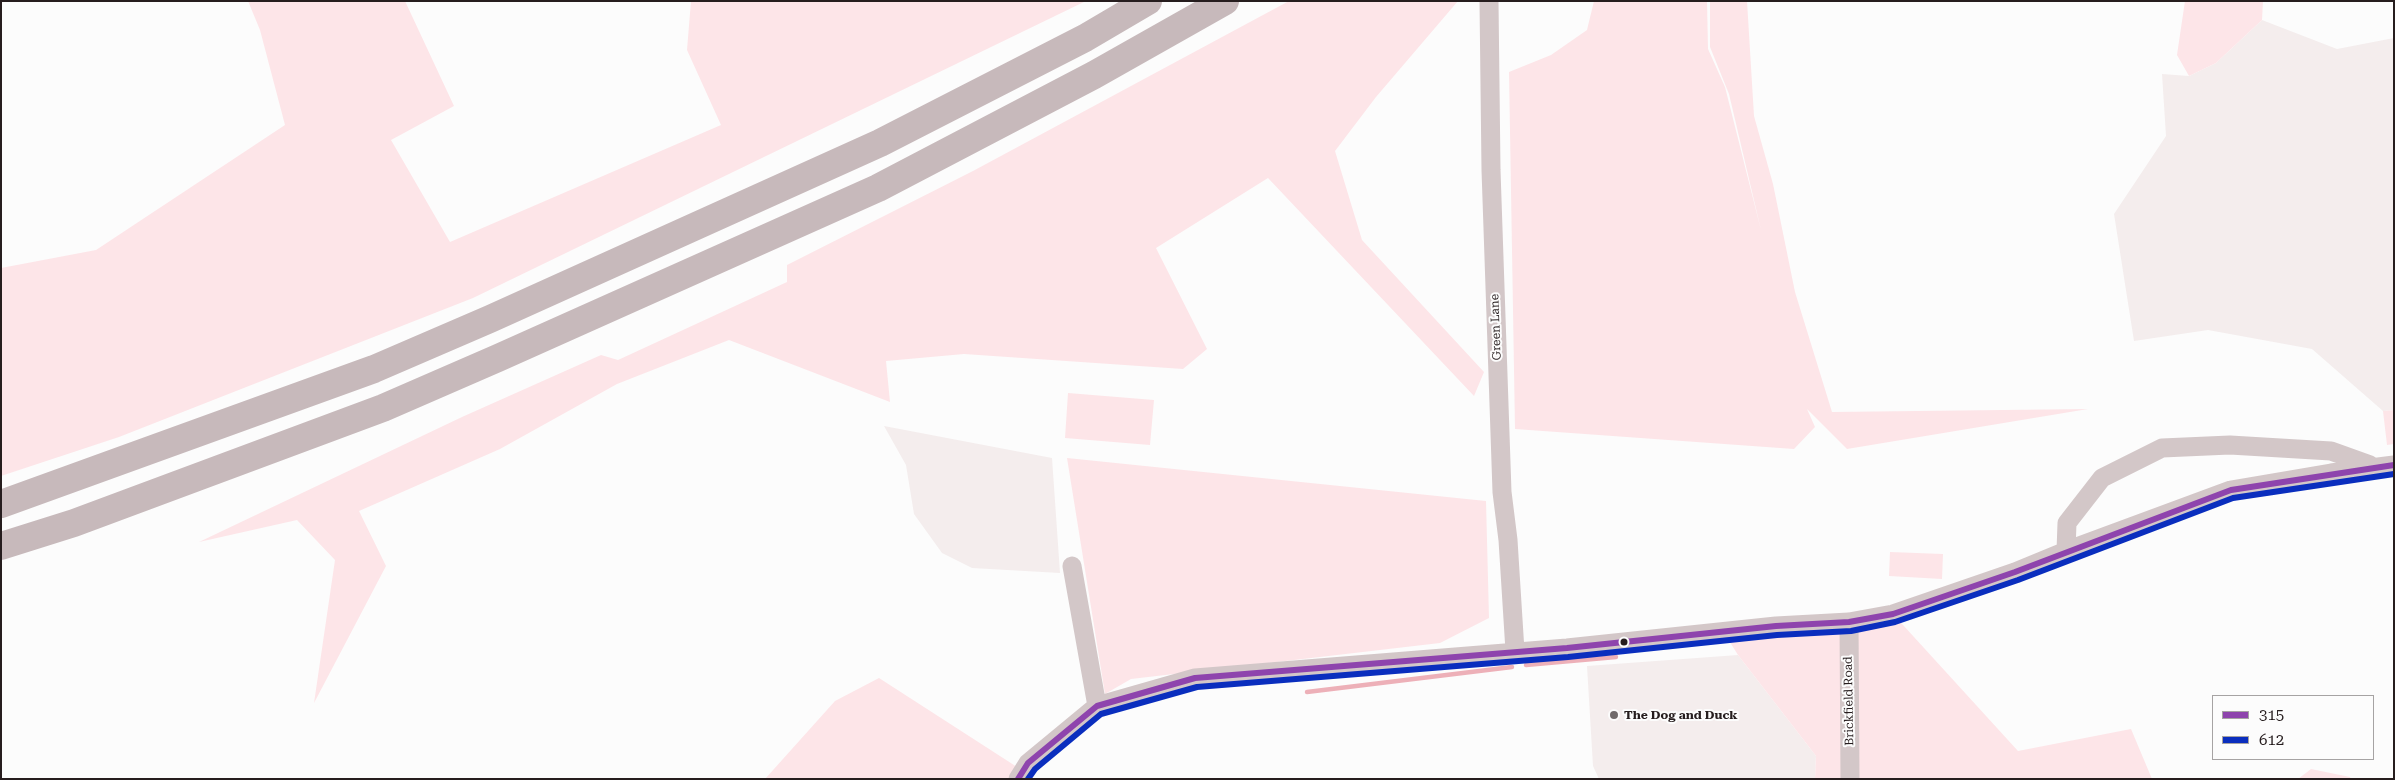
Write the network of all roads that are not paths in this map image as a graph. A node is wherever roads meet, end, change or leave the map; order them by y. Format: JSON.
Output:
{"nodes":[{"id":1,"x":1148,"y":1,"type":"edge"},
{"id":2,"x":1224,"y":1,"type":"edge"},
{"id":3,"x":1489,"y":1,"type":"edge"},
{"id":4,"x":2394,"y":465,"type":"edge"},
{"id":5,"x":2373,"y":466,"type":"junction"},
{"id":6,"x":1,"y":504,"type":"edge"},
{"id":7,"x":1,"y":546,"type":"edge"},
{"id":8,"x":2066,"y":551,"type":"junction"},
{"id":9,"x":1072,"y":566,"type":"dead end"},
{"id":10,"x":1849,"y":622,"type":"junction"},
{"id":11,"x":1515,"y":651,"type":"junction"},
{"id":12,"x":1097,"y":706,"type":"junction"},
{"id":13,"x":1018,"y":779,"type":"edge"},
{"id":14,"x":1850,"y":779,"type":"edge"}],
"edges":[{"from":1,"to":6,"type":"highway"},
{"from":2,"to":7,"type":"highway"},
{"from":3,"to":11,"type":"street","name":"Green Lane"},
{"from":4,"to":5,"type":"street"},
{"from":5,"to":8,"type":"street"},
{"from":5,"to":8,"type":"street"},
{"from":8,"to":10,"type":"street"},
{"from":9,"to":12,"type":"street"},
{"from":10,"to":11,"type":"street"},
{"from":10,"to":14,"type":"street","name":"Brickfield Road"},
{"from":11,"to":12,"type":"street"},
{"from":12,"to":13,"type":"street"}]}
